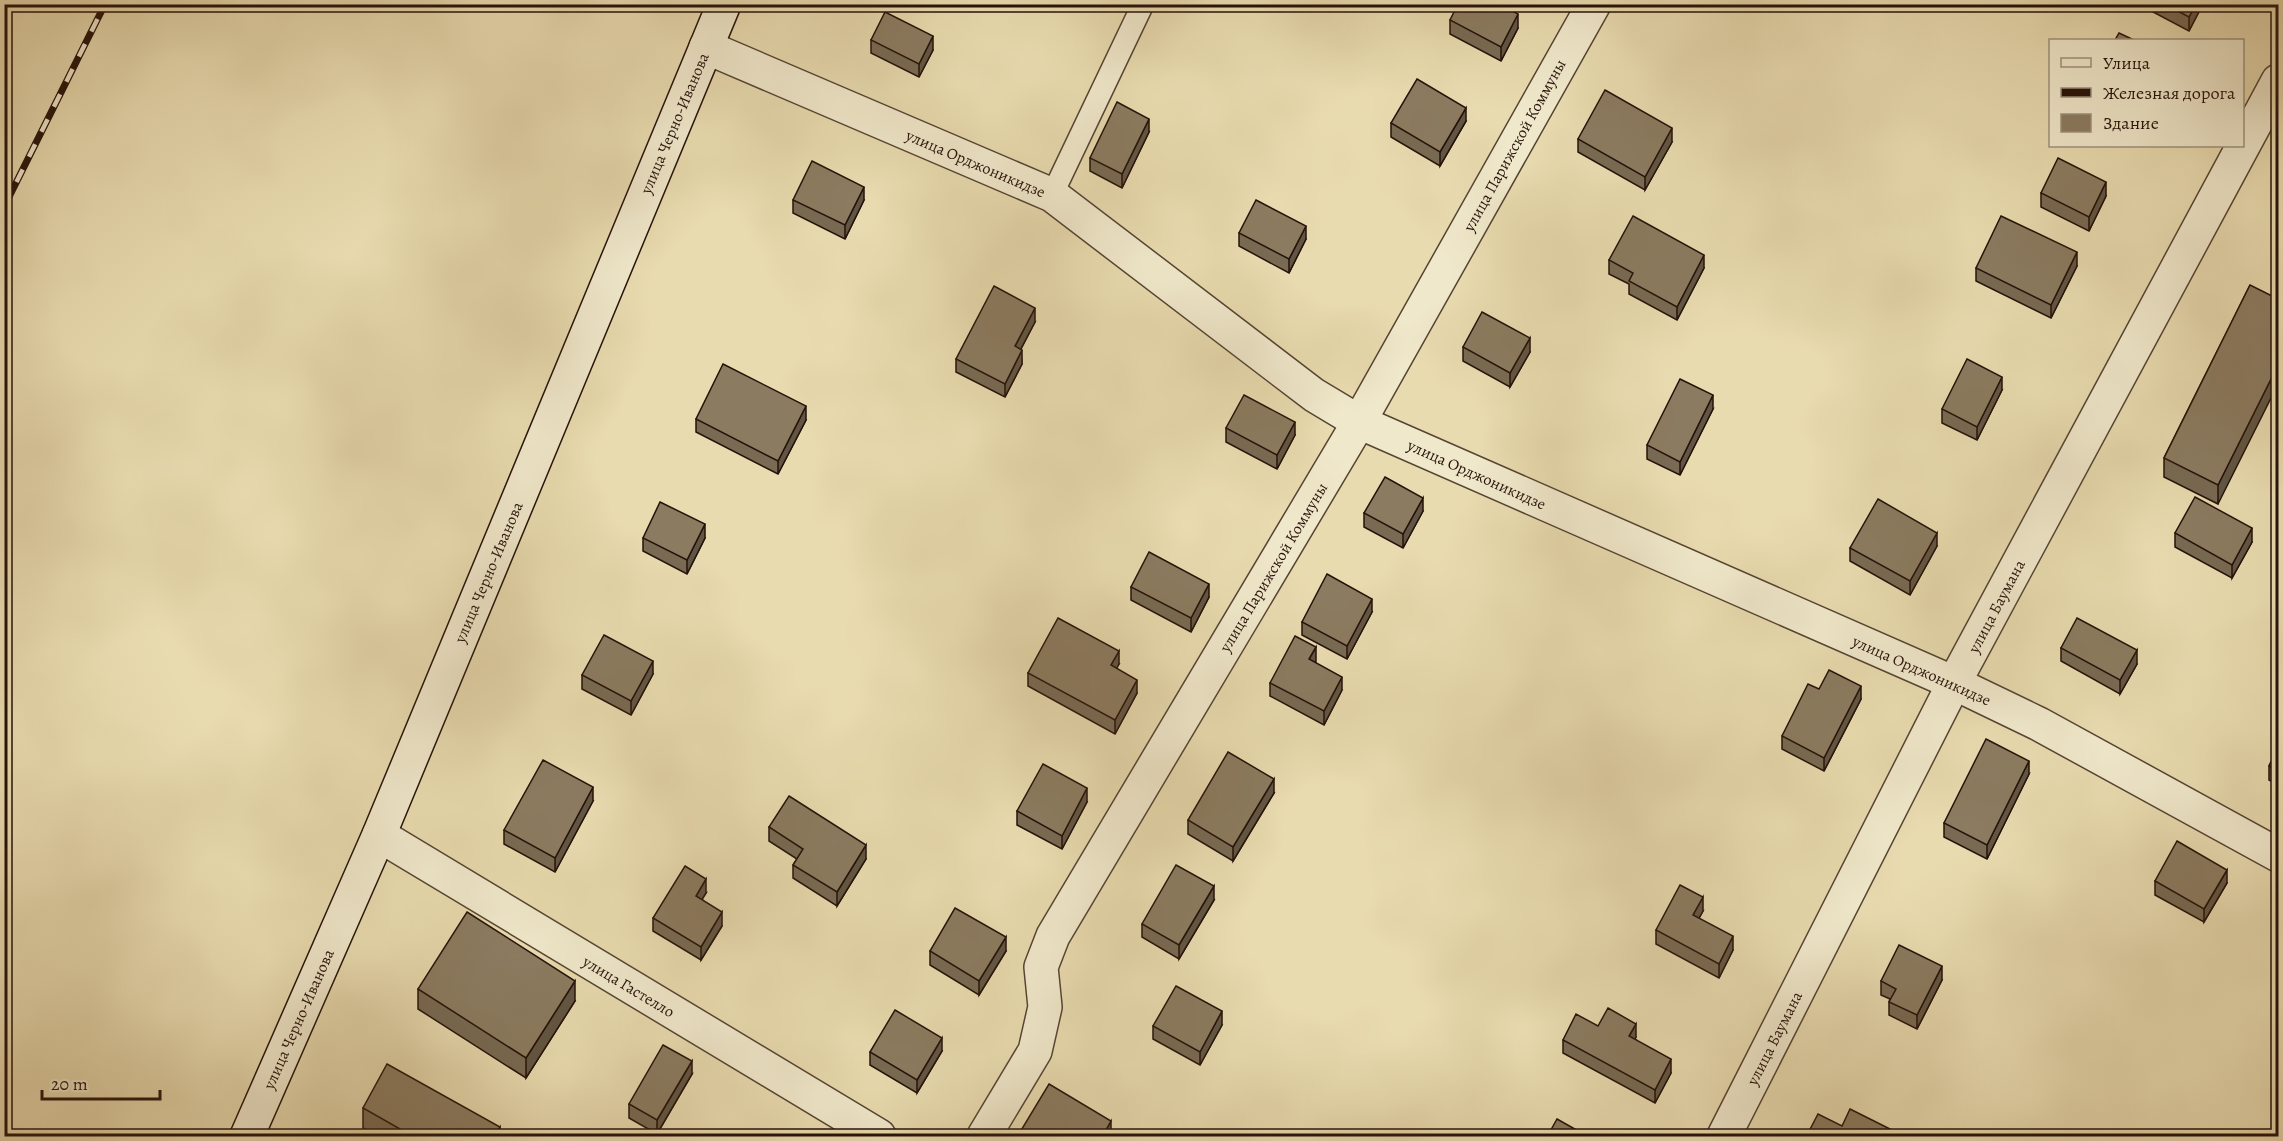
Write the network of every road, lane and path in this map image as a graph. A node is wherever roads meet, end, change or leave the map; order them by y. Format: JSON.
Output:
{"nodes":[{"id":1,"x":724,"y":4,"type":"edge"},
{"id":2,"x":1143,"y":4,"type":"edge"},
{"id":3,"x":1594,"y":4,"type":"edge"},
{"id":4,"x":706,"y":47,"type":"junction"},
{"id":5,"x":2278,"y":81,"type":"edge"},
{"id":6,"x":2244,"y":144,"type":"edge"},
{"id":7,"x":2242,"y":147,"type":"edge"},
{"id":8,"x":1052,"y":195,"type":"junction"},
{"id":9,"x":1359,"y":422,"type":"junction"},
{"id":10,"x":1954,"y":683,"type":"junction"},
{"id":11,"x":379,"y":835,"type":"junction"},
{"id":12,"x":2278,"y":855,"type":"edge"},
{"id":13,"x":247,"y":1137,"type":"edge"},
{"id":14,"x":879,"y":1137,"type":"edge"},
{"id":15,"x":984,"y":1137,"type":"edge"},
{"id":16,"x":1724,"y":1137,"type":"edge"}],
"edges":[{"from":1,"to":4,"type":"street","name":"улица Черно-Иванова"},
{"from":2,"to":8,"type":"lane"},
{"from":3,"to":9,"type":"street","name":"улица Парижской Коммуны"},
{"from":4,"to":8,"type":"street","name":"улица Орджоникидзе"},
{"from":4,"to":11,"type":"street","name":"улица Черно-Иванова"},
{"from":5,"to":6,"type":"street","name":"улица Баумана"},
{"from":7,"to":10,"type":"street","name":"улица Баумана"},
{"from":8,"to":9,"type":"street","name":"улица Орджоникидзе"},
{"from":9,"to":10,"type":"street","name":"улица Орджоникидзе"},
{"from":9,"to":15,"type":"street","name":"улица Парижской Коммуны"},
{"from":10,"to":12,"type":"street","name":"улица Орджоникидзе"},
{"from":10,"to":16,"type":"street","name":"улица Баумана"},
{"from":11,"to":13,"type":"street","name":"улица Черно-Иванова"},
{"from":11,"to":14,"type":"street","name":"улица Гастелло"}]}
